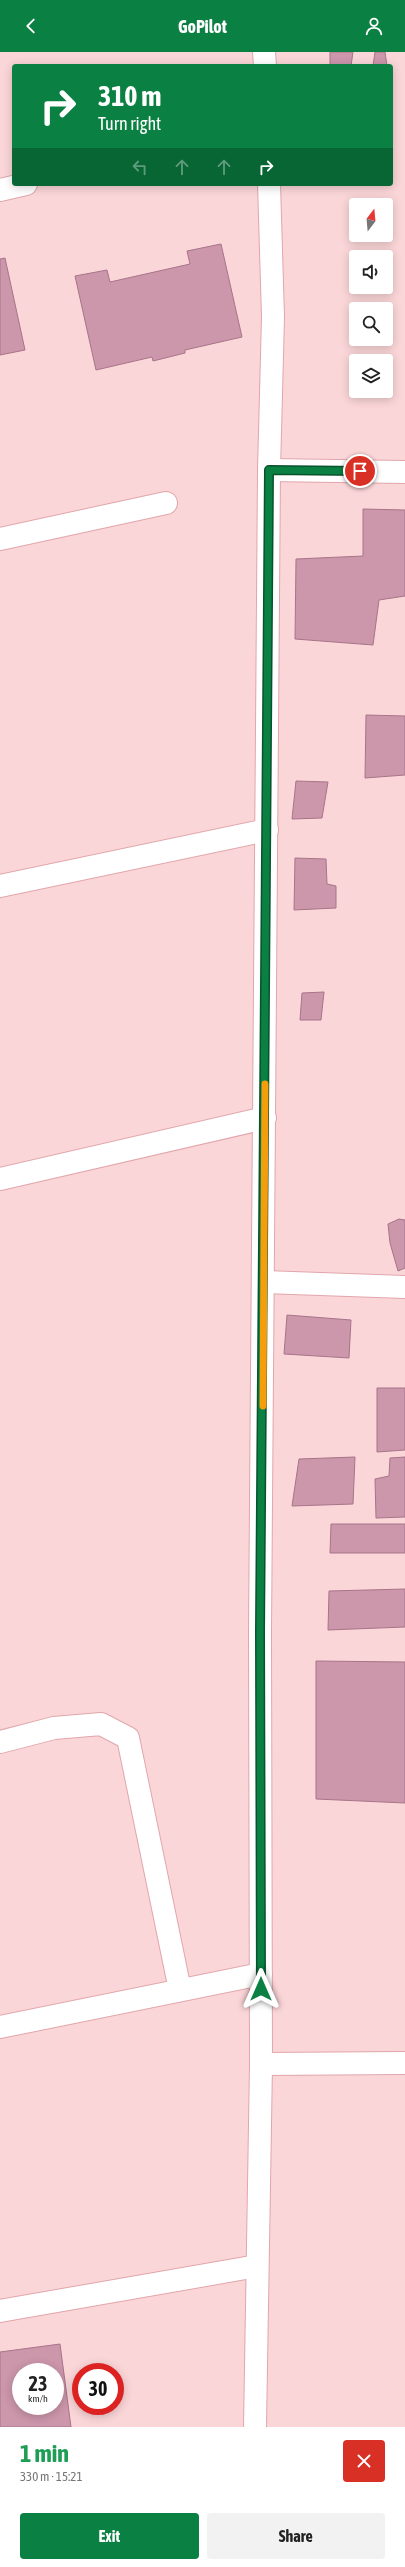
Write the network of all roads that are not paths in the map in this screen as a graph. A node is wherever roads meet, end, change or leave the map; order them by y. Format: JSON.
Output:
{"nodes":[{"id":1,"x":264,"y":52,"type":"edge"},
{"id":2,"x":265,"y":64,"type":"edge"},
{"id":3,"x":17,"y":186,"type":"edge"},
{"id":4,"x":269,"y":186,"type":"edge"},
{"id":5,"x":0,"y":190,"type":"edge"},
{"id":6,"x":269,"y":470,"type":"junction"},
{"id":7,"x":405,"y":472,"type":"edge"},
{"id":8,"x":166,"y":504,"type":"dead end"},
{"id":9,"x":0,"y":539,"type":"edge"},
{"id":10,"x":267,"y":830,"type":"junction"},
{"id":11,"x":0,"y":886,"type":"edge"},
{"id":12,"x":265,"y":1118,"type":"junction"},
{"id":13,"x":0,"y":1179,"type":"edge"},
{"id":14,"x":264,"y":1282,"type":"junction"},
{"id":15,"x":405,"y":1287,"type":"edge"},
{"id":16,"x":0,"y":1742,"type":"edge"},
{"id":17,"x":261,"y":1974,"type":"junction"},
{"id":18,"x":180,"y":1990,"type":"junction"},
{"id":19,"x":0,"y":2027,"type":"edge"},
{"id":20,"x":405,"y":2063,"type":"edge"},
{"id":21,"x":261,"y":2064,"type":"junction"},
{"id":22,"x":257,"y":2266,"type":"junction"},
{"id":23,"x":0,"y":2311,"type":"edge"},
{"id":24,"x":255,"y":2427,"type":"edge"}],
"edges":[{"from":1,"to":2,"type":"street"},
{"from":3,"to":5,"type":"street"},
{"from":4,"to":6,"type":"street"},
{"from":6,"to":7,"type":"street"},
{"from":6,"to":10,"type":"street"},
{"from":8,"to":9,"type":"street"},
{"from":10,"to":11,"type":"street"},
{"from":10,"to":12,"type":"street"},
{"from":12,"to":13,"type":"street"},
{"from":12,"to":14,"type":"street"},
{"from":14,"to":15,"type":"street"},
{"from":14,"to":17,"type":"street"},
{"from":16,"to":18,"type":"street"},
{"from":17,"to":18,"type":"street"},
{"from":17,"to":21,"type":"street"},
{"from":18,"to":19,"type":"street"},
{"from":20,"to":21,"type":"street"},
{"from":21,"to":22,"type":"street"},
{"from":22,"to":23,"type":"street"},
{"from":22,"to":24,"type":"street"}]}
